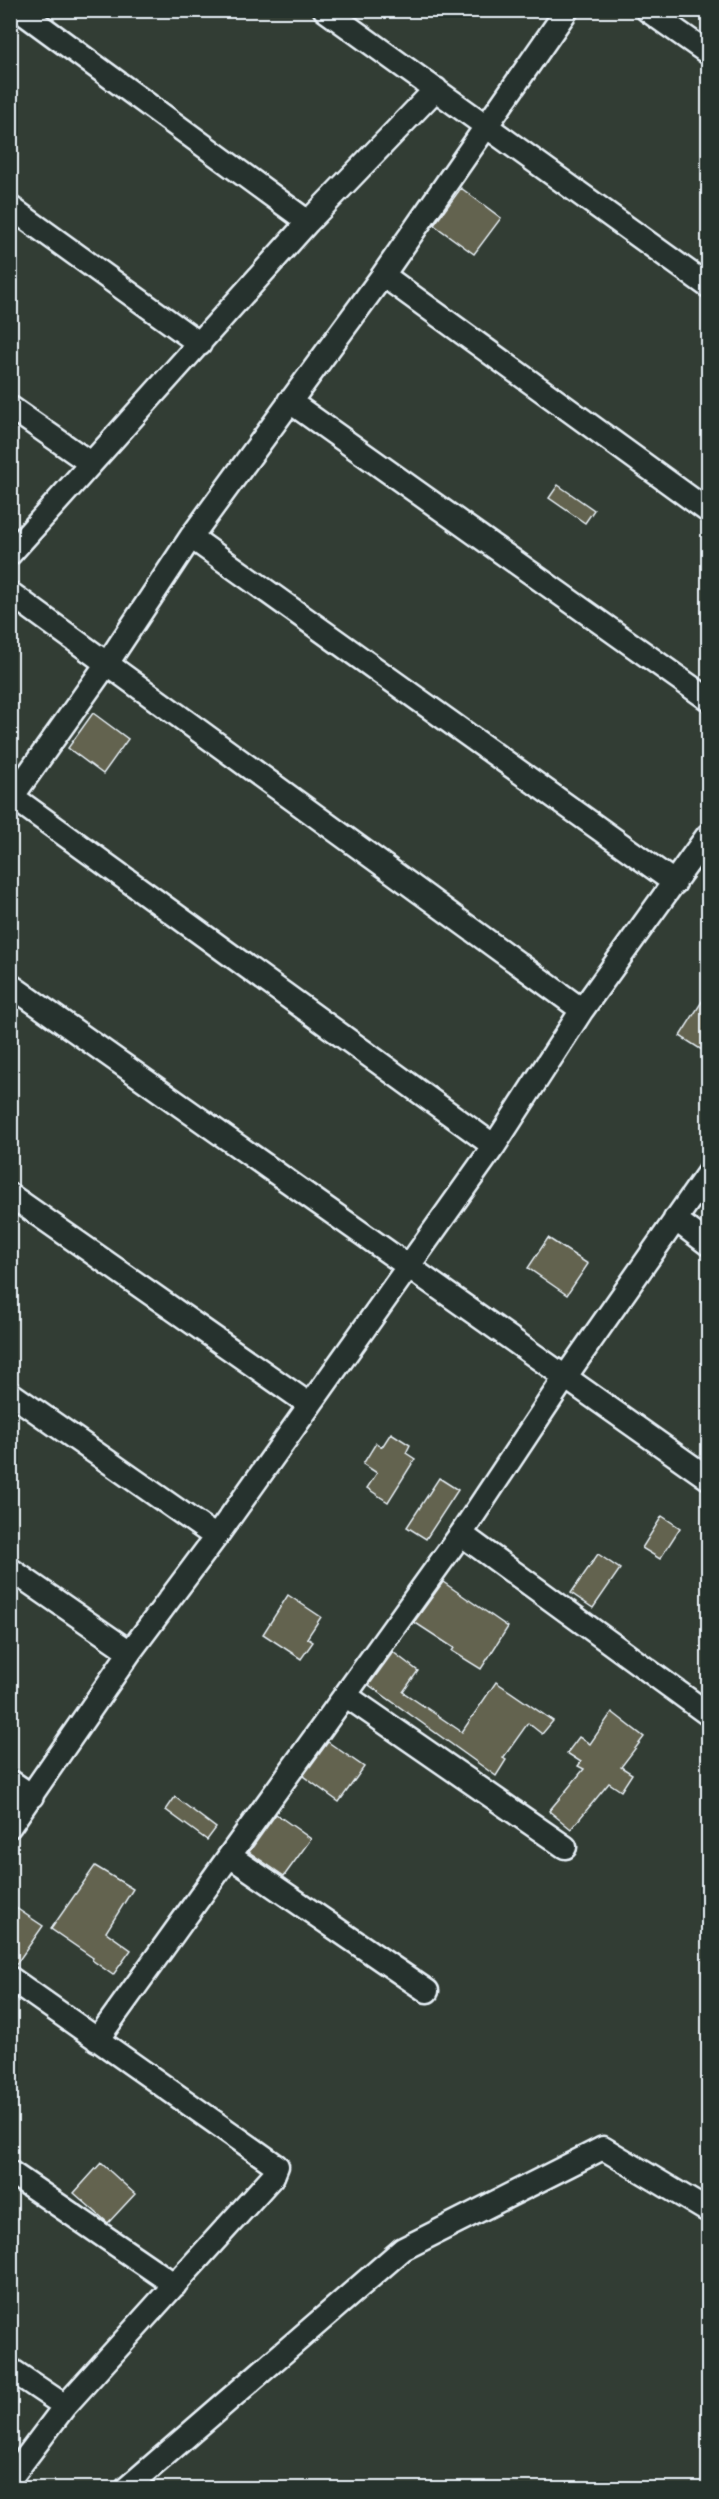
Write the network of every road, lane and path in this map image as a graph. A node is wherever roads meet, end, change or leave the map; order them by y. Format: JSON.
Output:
{"nodes":[{"id":1,"x":19,"y":10,"type":"edge"},
{"id":2,"x":325,"y":10,"type":"edge"},
{"id":3,"x":567,"y":10,"type":"edge"},
{"id":4,"x":647,"y":10,"type":"edge"},
{"id":5,"x":708,"y":53,"type":"edge"},
{"id":6,"x":436,"y":89,"type":"junction"},
{"id":7,"x":485,"y":127,"type":"junction"},
{"id":8,"x":10,"y":207,"type":"edge"},
{"id":9,"x":308,"y":222,"type":"junction"},
{"id":10,"x":382,"y":275,"type":"junction"},
{"id":11,"x":708,"y":286,"type":"edge"},
{"id":12,"x":200,"y":344,"type":"junction"},
{"id":13,"x":289,"y":402,"type":"junction"},
{"id":14,"x":10,"y":407,"type":"edge"},
{"id":15,"x":90,"y":463,"type":"junction"},
{"id":16,"x":708,"y":511,"type":"edge"},
{"id":17,"x":191,"y":537,"type":"junction"},
{"id":18,"x":10,"y":554,"type":"edge"},
{"id":19,"x":10,"y":593,"type":"edge"},
{"id":20,"x":108,"y":662,"type":"junction"},
{"id":21,"x":708,"y":699,"type":"edge"},
{"id":22,"x":11,"y":797,"type":"edge"},
{"id":23,"x":708,"y":835,"type":"edge"},
{"id":24,"x":675,"y":883,"type":"junction"},
{"id":25,"x":10,"y":985,"type":"edge"},
{"id":26,"x":582,"y":1010,"type":"junction"},
{"id":27,"x":494,"y":1146,"type":"junction"},
{"id":28,"x":708,"y":1173,"type":"edge"},
{"id":29,"x":10,"y":1195,"type":"edge"},
{"id":30,"x":675,"y":1220,"type":"junction"},
{"id":31,"x":708,"y":1244,"type":"edge"},
{"id":32,"x":408,"y":1267,"type":"junction"},
{"id":33,"x":566,"y":1376,"type":"junction"},
{"id":34,"x":10,"y":1393,"type":"edge"},
{"id":35,"x":310,"y":1405,"type":"junction"},
{"id":36,"x":708,"y":1478,"type":"edge"},
{"id":37,"x":461,"y":1534,"type":"junction"},
{"id":38,"x":216,"y":1537,"type":"junction"},
{"id":39,"x":10,"y":1569,"type":"edge"},
{"id":40,"x":130,"y":1652,"type":"junction"},
{"id":41,"x":345,"y":1695,"type":"junction"},
{"id":42,"x":708,"y":1714,"type":"edge"},
{"id":43,"x":10,"y":1781,"type":"edge"},
{"id":44,"x":32,"y":1796,"type":"junction"},
{"id":45,"x":10,"y":1826,"type":"edge"},
{"id":46,"x":565,"y":1847,"type":"dead end"},
{"id":47,"x":230,"y":1856,"type":"junction"},
{"id":48,"x":10,"y":1978,"type":"edge"},
{"id":49,"x":427,"y":1991,"type":"dead end"},
{"id":50,"x":97,"y":2040,"type":"junction"},
{"id":51,"x":10,"y":2172,"type":"edge"},
{"id":52,"x":708,"y":2211,"type":"edge"},
{"id":53,"x":175,"y":2285,"type":"junction"},
{"id":54,"x":10,"y":2369,"type":"edge"},
{"id":55,"x":64,"y":2406,"type":"junction"},
{"id":56,"x":10,"y":2479,"type":"edge"},
{"id":57,"x":126,"y":2488,"type":"edge"}],
"edges":[{"from":1,"to":9,"type":"street"},
{"from":2,"to":6,"type":"street"},
{"from":3,"to":7,"type":"street"},
{"from":4,"to":5,"type":"street"},
{"from":6,"to":7,"type":"street"},
{"from":6,"to":9,"type":"street"},
{"from":7,"to":10,"type":"street"},
{"from":7,"to":11,"type":"street"},
{"from":8,"to":12,"type":"street"},
{"from":9,"to":12,"type":"street"},
{"from":10,"to":13,"type":"street"},
{"from":10,"to":16,"type":"street"},
{"from":12,"to":15,"type":"street"},
{"from":13,"to":17,"type":"street"},
{"from":13,"to":21,"type":"street"},
{"from":14,"to":15,"type":"street"},
{"from":15,"to":18,"type":"street"},
{"from":17,"to":20,"type":"street"},
{"from":17,"to":24,"type":"street"},
{"from":19,"to":20,"type":"street"},
{"from":20,"to":22,"type":"street"},
{"from":20,"to":26,"type":"street"},
{"from":22,"to":27,"type":"street"},
{"from":23,"to":24,"type":"street"},
{"from":24,"to":26,"type":"street"},
{"from":25,"to":32,"type":"street"},
{"from":26,"to":27,"type":"street"},
{"from":27,"to":32,"type":"street"},
{"from":28,"to":30,"type":"street"},
{"from":29,"to":35,"type":"street"},
{"from":30,"to":31,"type":"street"},
{"from":30,"to":33,"type":"street"},
{"from":32,"to":33,"type":"street"},
{"from":32,"to":35,"type":"street"},
{"from":33,"to":36,"type":"street"},
{"from":33,"to":37,"type":"street"},
{"from":34,"to":38,"type":"street"},
{"from":35,"to":38,"type":"street"},
{"from":37,"to":41,"type":"street"},
{"from":37,"to":42,"type":"street"},
{"from":38,"to":40,"type":"street"},
{"from":39,"to":40,"type":"street"},
{"from":40,"to":44,"type":"street"},
{"from":41,"to":46,"type":"street"},
{"from":41,"to":47,"type":"street"},
{"from":43,"to":44,"type":"street"},
{"from":44,"to":45,"type":"street"},
{"from":47,"to":49,"type":"street"},
{"from":47,"to":50,"type":"street"},
{"from":48,"to":50,"type":"street"},
{"from":50,"to":53,"type":"street"},
{"from":51,"to":53,"type":"street"},
{"from":52,"to":57,"type":"street"},
{"from":53,"to":55,"type":"street"},
{"from":54,"to":55,"type":"street"},
{"from":55,"to":56,"type":"street"}]}
